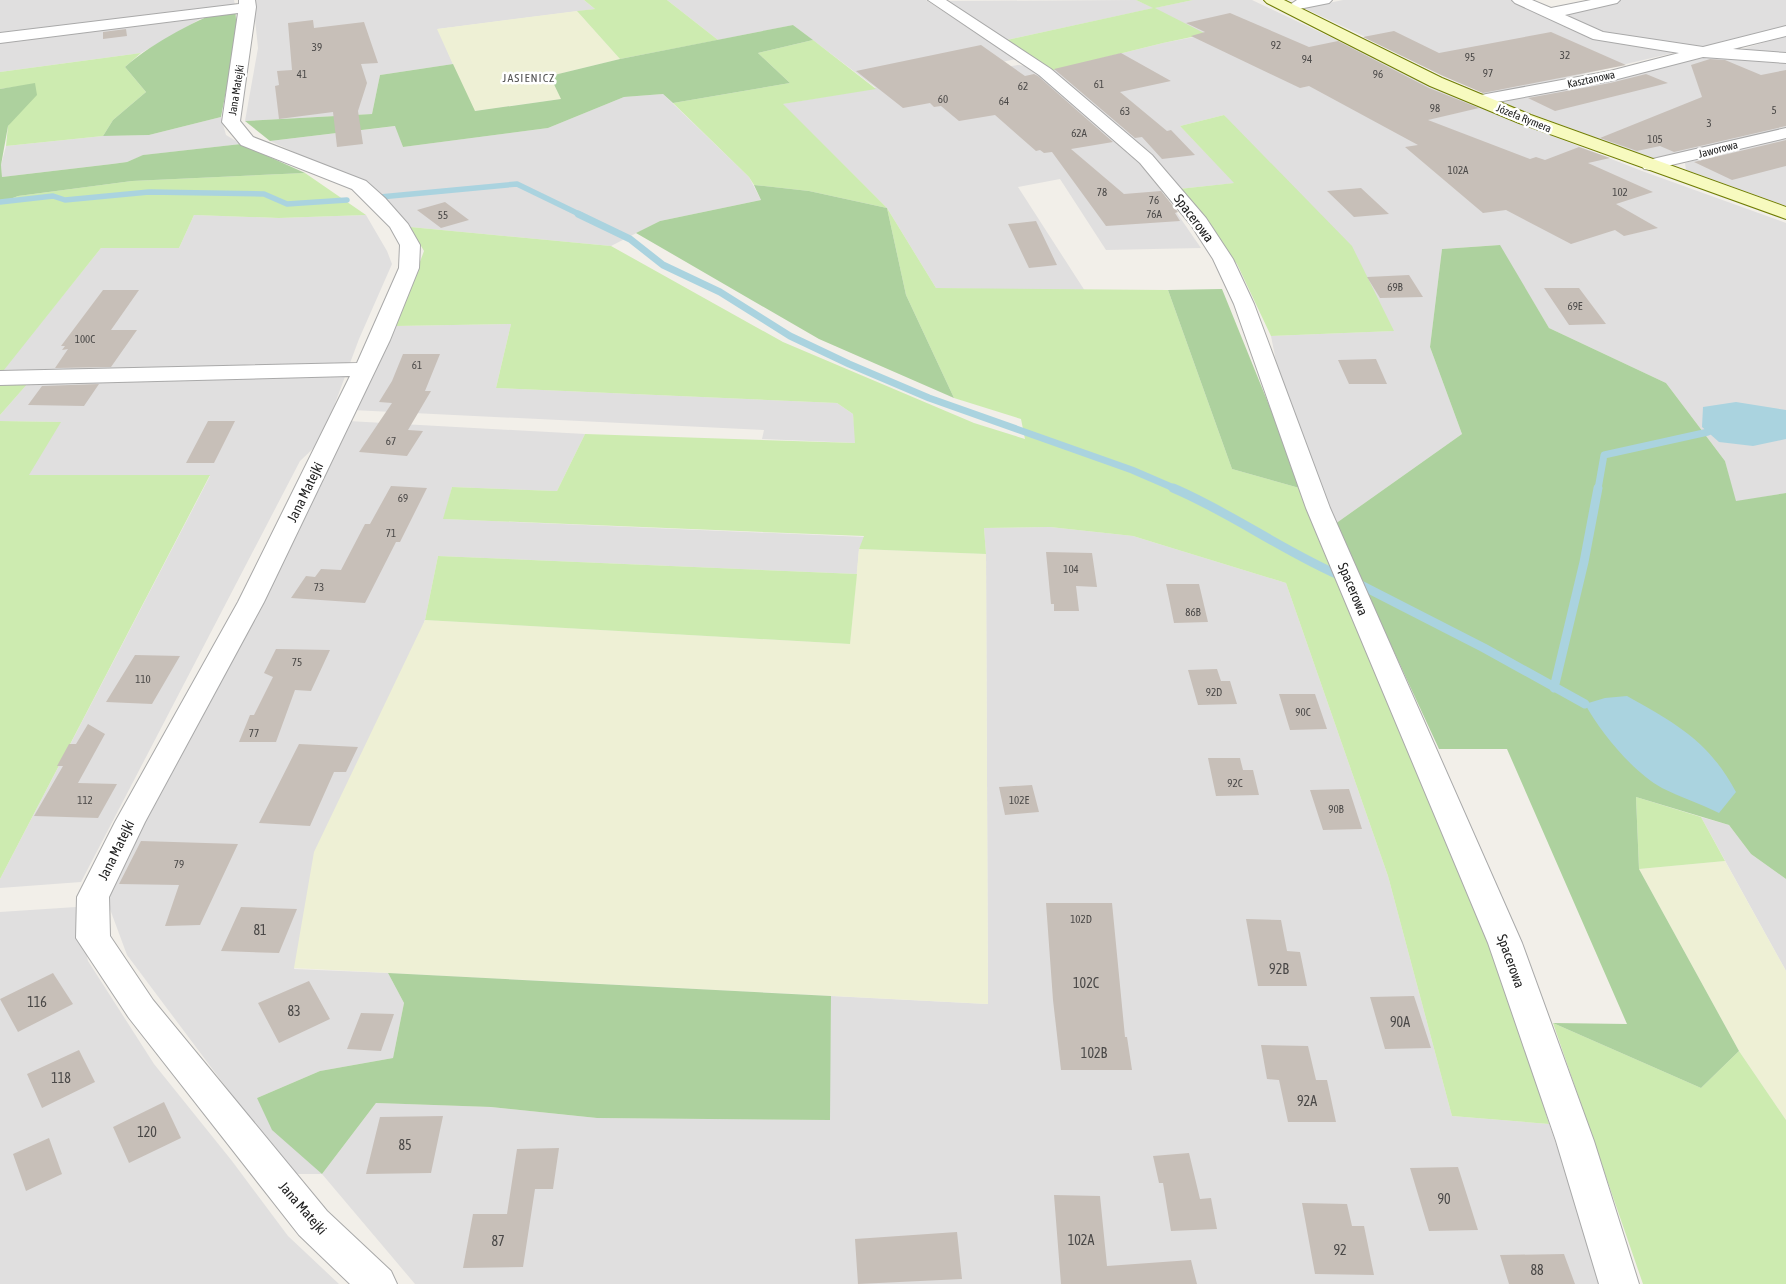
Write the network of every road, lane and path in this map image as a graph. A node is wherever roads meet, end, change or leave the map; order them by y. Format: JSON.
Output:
{"nodes":[{"id":1,"x":936,"y":0,"type":"edge"},
{"id":2,"x":1272,"y":0,"type":"edge"},
{"id":3,"x":1324,"y":0,"type":"edge"},
{"id":4,"x":1520,"y":0,"type":"edge"},
{"id":5,"x":1612,"y":0,"type":"edge"},
{"id":6,"x":247,"y":4,"type":"edge"},
{"id":7,"x":1299,"y":4,"type":"dead end"},
{"id":8,"x":1551,"y":13,"type":"junction"},
{"id":9,"x":1786,"y":31,"type":"edge"},
{"id":10,"x":0,"y":38,"type":"edge"},
{"id":11,"x":1700,"y":52,"type":"junction"},
{"id":12,"x":1786,"y":58,"type":"edge"},
{"id":13,"x":1481,"y":100,"type":"junction"},
{"id":14,"x":1786,"y":132,"type":"edge"},
{"id":15,"x":1650,"y":165,"type":"junction"},
{"id":16,"x":1786,"y":213,"type":"edge"},
{"id":17,"x":364,"y":369,"type":"junction"},
{"id":18,"x":0,"y":378,"type":"edge"},
{"id":19,"x":377,"y":1284,"type":"edge"},
{"id":20,"x":1620,"y":1284,"type":"edge"}],
"edges":[{"from":1,"to":20,"type":"street","name":"Spacerowa"},
{"from":2,"to":13,"type":"street","name":"Józefa Rymera"},
{"from":3,"to":7,"type":"street"},
{"from":4,"to":8,"type":"street","name":"Kasztanowa"},
{"from":5,"to":8,"type":"street"},
{"from":6,"to":10,"type":"street"},
{"from":6,"to":17,"type":"street","name":"Jana Matejki"},
{"from":8,"to":11,"type":"street","name":"Kasztanowa"},
{"from":9,"to":11,"type":"street","name":"Kasztanowa"},
{"from":11,"to":12,"type":"street","name":"Kasztanowa"},
{"from":11,"to":13,"type":"street","name":"Kasztanowa"},
{"from":13,"to":15,"type":"street","name":"Józefa Rymera"},
{"from":14,"to":15,"type":"street","name":"Jaworowa"},
{"from":15,"to":16,"type":"street","name":"Józefa Rymera"},
{"from":17,"to":18,"type":"street"},
{"from":17,"to":19,"type":"street","name":"Jana Matejki"}]}
